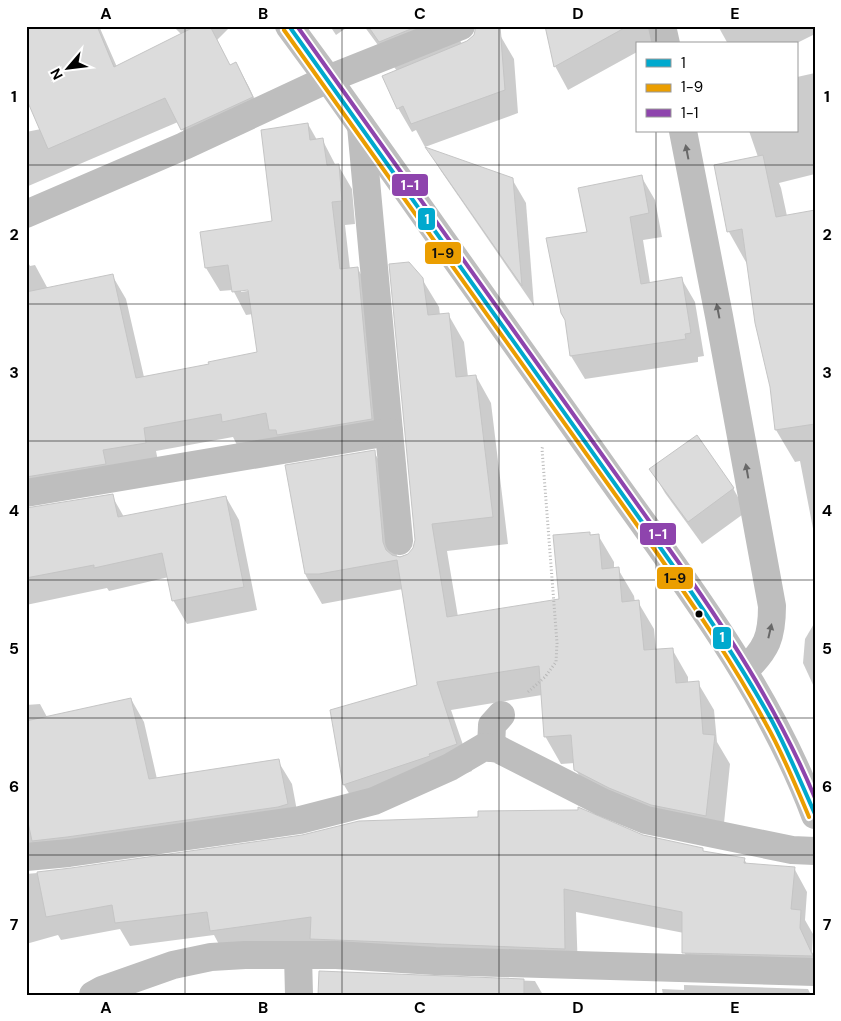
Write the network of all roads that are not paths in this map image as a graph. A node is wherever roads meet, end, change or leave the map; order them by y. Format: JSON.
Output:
{"nodes":[{"id":1,"x":289,"y":26,"type":"edge"},
{"id":2,"x":462,"y":26,"type":"edge"},
{"id":3,"x":662,"y":26,"type":"edge"},
{"id":4,"x":666,"y":42,"type":"edge"},
{"id":5,"x":328,"y":79,"type":"junction"},
{"id":6,"x":360,"y":125,"type":"junction"},
{"id":7,"x":683,"y":132,"type":"edge"},
{"id":8,"x":26,"y":214,"type":"edge"},
{"id":9,"x":389,"y":432,"type":"junction"},
{"id":10,"x":26,"y":493,"type":"edge"},
{"id":11,"x":399,"y":541,"type":"dead end"},
{"id":12,"x":744,"y":671,"type":"junction"},
{"id":13,"x":501,"y":716,"type":"road end"},
{"id":14,"x":491,"y":748,"type":"junction"},
{"id":15,"x":815,"y":815,"type":"edge"},
{"id":16,"x":815,"y":851,"type":"edge"},
{"id":17,"x":26,"y":857,"type":"edge"},
{"id":18,"x":298,"y":955,"type":"junction"},
{"id":19,"x":815,"y":972,"type":"edge"},
{"id":20,"x":93,"y":995,"type":"edge"},
{"id":21,"x":299,"y":995,"type":"edge"}],
"edges":[{"from":1,"to":5,"type":"street"},
{"from":2,"to":5,"type":"street"},
{"from":3,"to":4,"type":"street"},
{"from":5,"to":6,"type":"street"},
{"from":5,"to":8,"type":"street"},
{"from":6,"to":9,"type":"street"},
{"from":6,"to":12,"type":"street"},
{"from":12,"to":7,"type":"street","one_way":true},
{"from":9,"to":10,"type":"street"},
{"from":9,"to":11,"type":"street"},
{"from":12,"to":15,"type":"street"},
{"from":13,"to":14,"type":"street"},
{"from":14,"to":16,"type":"street"},
{"from":14,"to":17,"type":"street"},
{"from":18,"to":19,"type":"street"},
{"from":18,"to":20,"type":"street"},
{"from":18,"to":21,"type":"street"}]}
